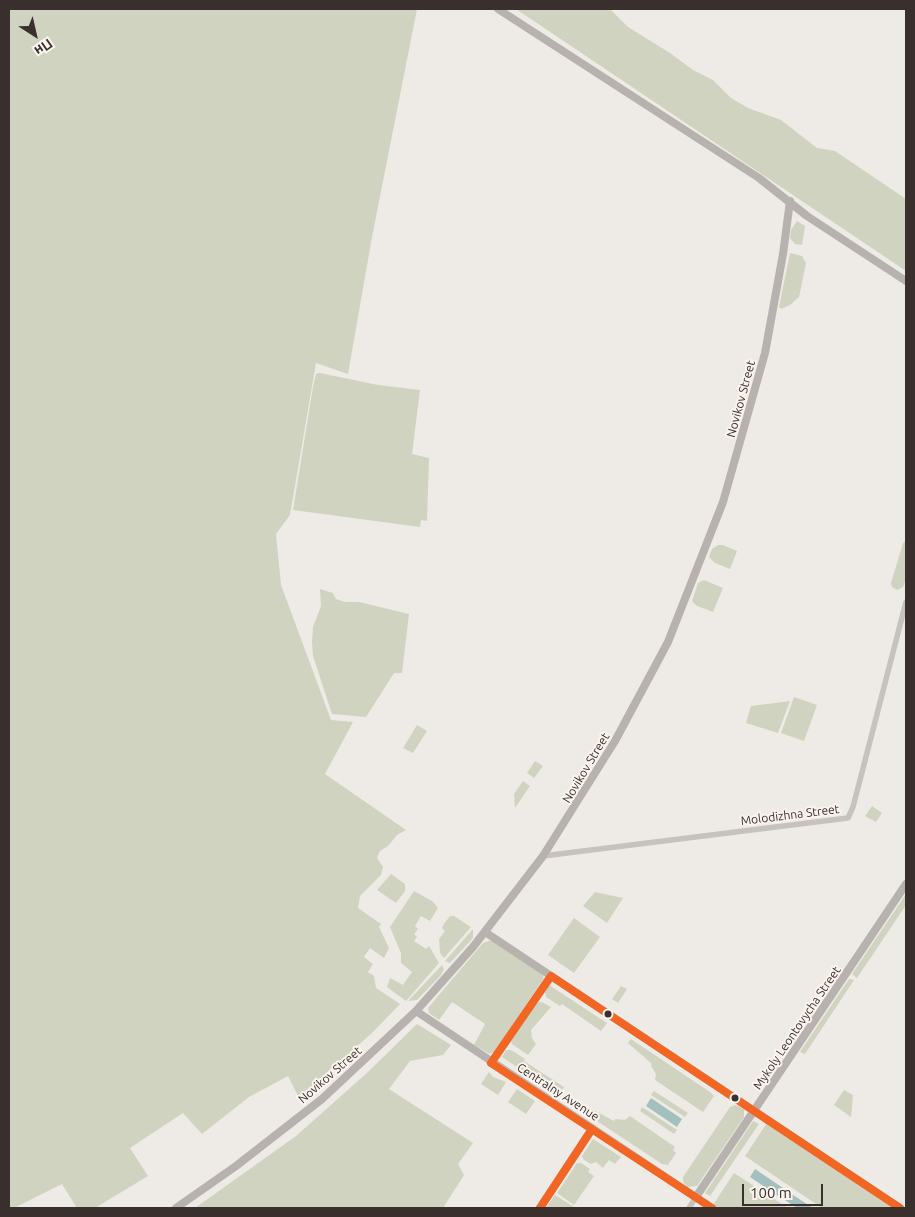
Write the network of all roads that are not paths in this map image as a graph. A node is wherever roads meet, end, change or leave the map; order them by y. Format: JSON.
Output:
{"nodes":[{"id":1,"x":498,"y":9,"type":"edge"},
{"id":2,"x":790,"y":201,"type":"junction"},
{"id":3,"x":906,"y":281,"type":"edge"},
{"id":4,"x":906,"y":602,"type":"edge"},
{"id":5,"x":543,"y":856,"type":"junction"},
{"id":6,"x":906,"y":884,"type":"edge"},
{"id":7,"x":485,"y":932,"type":"junction"},
{"id":8,"x":551,"y":976,"type":"junction"},
{"id":9,"x":413,"y":1014,"type":"junction"},
{"id":10,"x":492,"y":1062,"type":"junction"},
{"id":11,"x":755,"y":1111,"type":"junction"},
{"id":12,"x":592,"y":1129,"type":"junction"},
{"id":13,"x":696,"y":1197,"type":"junction"},
{"id":14,"x":176,"y":1208,"type":"edge"},
{"id":15,"x":540,"y":1208,"type":"edge"},
{"id":16,"x":689,"y":1208,"type":"edge"},
{"id":17,"x":712,"y":1208,"type":"edge"},
{"id":18,"x":900,"y":1208,"type":"edge"}],
"edges":[{"from":1,"to":2,"type":"street"},
{"from":2,"to":3,"type":"street"},
{"from":2,"to":5,"type":"street","name":"Novikov Street"},
{"from":4,"to":5,"type":"street","name":"Molodizhna Street"},
{"from":5,"to":7,"type":"street","name":"Novikov Street"},
{"from":6,"to":11,"type":"street","name":"Mykoly Leontovycha Street"},
{"from":7,"to":8,"type":"street"},
{"from":7,"to":9,"type":"street","name":"Novikov Street"},
{"from":8,"to":10,"type":"street"},
{"from":8,"to":11,"type":"street"},
{"from":9,"to":10,"type":"street","name":"Centralny Avenue"},
{"from":9,"to":14,"type":"street","name":"Novikov Street"},
{"from":10,"to":12,"type":"street","name":"Centralny Avenue"},
{"from":11,"to":13,"type":"street","name":"Mykoly Leontovycha Street"},
{"from":11,"to":18,"type":"street"},
{"from":12,"to":13,"type":"street","name":"Centralny Avenue"},
{"from":12,"to":15,"type":"street"},
{"from":13,"to":16,"type":"street","name":"Mykoly Leontovycha Street"},
{"from":13,"to":17,"type":"street","name":"Centralny Avenue"}]}
